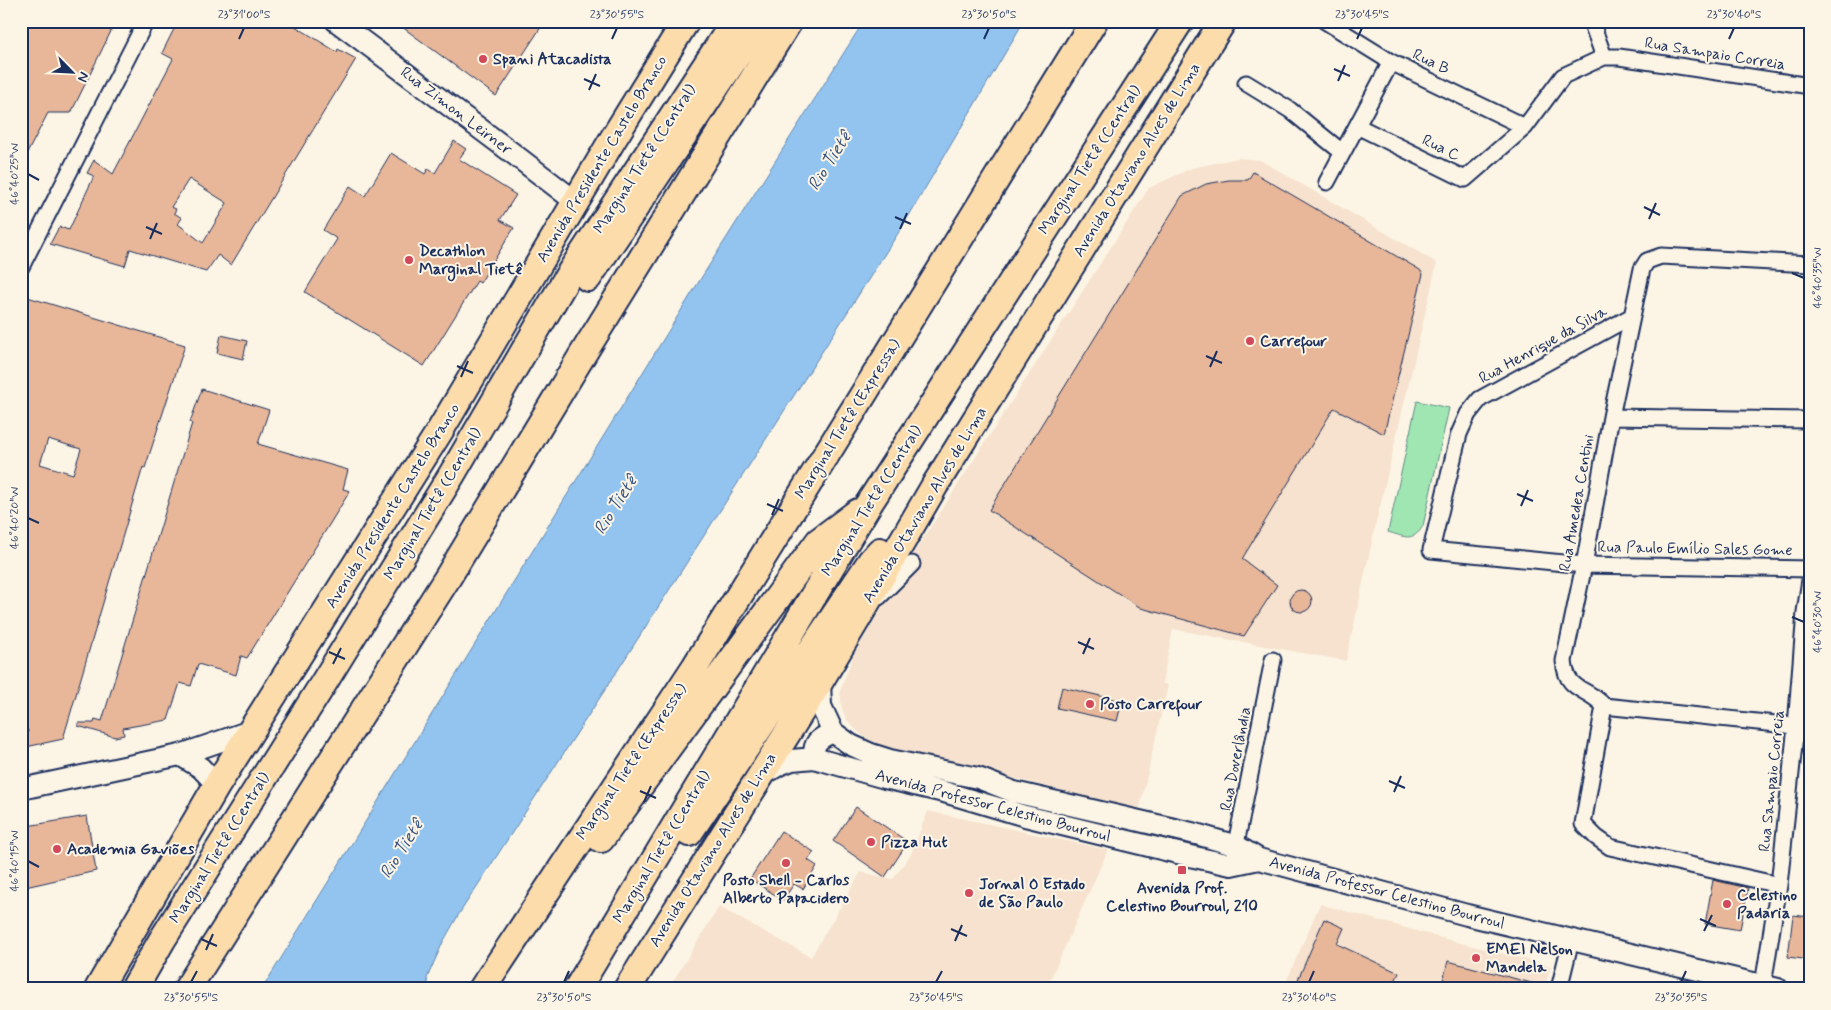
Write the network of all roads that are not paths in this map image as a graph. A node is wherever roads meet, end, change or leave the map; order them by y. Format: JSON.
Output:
{"nodes":[{"id":1,"x":146,"y":21,"type":"edge"},
{"id":2,"x":336,"y":21,"type":"edge"},
{"id":3,"x":686,"y":21,"type":"edge"},
{"id":4,"x":705,"y":21,"type":"edge"},
{"id":5,"x":735,"y":21,"type":"edge"},
{"id":6,"x":760,"y":21,"type":"edge"},
{"id":7,"x":789,"y":21,"type":"edge"},
{"id":8,"x":1094,"y":21,"type":"edge"},
{"id":9,"x":1175,"y":21,"type":"edge"},
{"id":10,"x":1180,"y":21,"type":"edge"},
{"id":11,"x":1223,"y":21,"type":"edge"},
{"id":12,"x":1325,"y":21,"type":"edge"},
{"id":13,"x":1591,"y":21,"type":"edge"},
{"id":14,"x":1160,"y":51,"type":"junction"},
{"id":15,"x":1604,"y":57,"type":"junction"},
{"id":16,"x":1391,"y":62,"type":"junction"},
{"id":17,"x":1246,"y":83,"type":"dead end"},
{"id":18,"x":1810,"y":86,"type":"edge"},
{"id":19,"x":1357,"y":126,"type":"junction"},
{"id":20,"x":1525,"y":127,"type":"junction"},
{"id":21,"x":613,"y":140,"type":"junction"},
{"id":22,"x":1342,"y":152,"type":"junction"},
{"id":23,"x":1326,"y":182,"type":"dead end"},
{"id":24,"x":576,"y":202,"type":"junction"},
{"id":25,"x":1810,"y":264,"type":"edge"},
{"id":26,"x":21,"y":267,"type":"edge"},
{"id":27,"x":1632,"y":316,"type":"junction"},
{"id":28,"x":504,"y":385,"type":"junction"},
{"id":29,"x":1611,"y":417,"type":"junction"},
{"id":30,"x":1810,"y":420,"type":"edge"},
{"id":31,"x":935,"y":485,"type":"junction"},
{"id":32,"x":868,"y":505,"type":"junction"},
{"id":33,"x":1431,"y":550,"type":"joint"},
{"id":34,"x":912,"y":564,"type":"dead end"},
{"id":35,"x":1584,"y":564,"type":"junction"},
{"id":36,"x":1810,"y":569,"type":"edge"},
{"id":37,"x":1810,"y":580,"type":"edge"},
{"id":38,"x":1807,"y":612,"type":"edge"},
{"id":39,"x":857,"y":619,"type":"junction"},
{"id":40,"x":1273,"y":660,"type":"dead end"},
{"id":41,"x":820,"y":681,"type":"junction"},
{"id":42,"x":1604,"y":706,"type":"junction"},
{"id":43,"x":1796,"y":726,"type":"junction"},
{"id":44,"x":253,"y":730,"type":"junction"},
{"id":45,"x":833,"y":732,"type":"junction"},
{"id":46,"x":180,"y":756,"type":"junction"},
{"id":47,"x":814,"y":758,"type":"junction"},
{"id":48,"x":973,"y":776,"type":"junction"},
{"id":49,"x":759,"y":777,"type":"junction"},
{"id":50,"x":217,"y":785,"type":"junction"},
{"id":51,"x":1000,"y":787,"type":"junction"},
{"id":52,"x":21,"y":789,"type":"edge"},
{"id":53,"x":944,"y":792,"type":"junction"},
{"id":54,"x":991,"y":807,"type":"junction"},
{"id":55,"x":1025,"y":816,"type":"junction"},
{"id":56,"x":1237,"y":846,"type":"junction"},
{"id":57,"x":1259,"y":859,"type":"junction"},
{"id":58,"x":1231,"y":865,"type":"junction"},
{"id":59,"x":1778,"y":885,"type":"junction"},
{"id":60,"x":162,"y":940,"type":"junction"},
{"id":61,"x":1571,"y":940,"type":"junction"},
{"id":62,"x":510,"y":945,"type":"junction"},
{"id":63,"x":598,"y":956,"type":"junction"},
{"id":64,"x":1770,"y":987,"type":"edge"},
{"id":65,"x":98,"y":989,"type":"edge"},
{"id":66,"x":134,"y":989,"type":"edge"},
{"id":67,"x":150,"y":989,"type":"edge"},
{"id":68,"x":188,"y":989,"type":"edge"},
{"id":69,"x":482,"y":989,"type":"edge"},
{"id":70,"x":577,"y":989,"type":"edge"},
{"id":71,"x":627,"y":989,"type":"edge"},
{"id":72,"x":1559,"y":989,"type":"edge"}],
"edges":[{"from":1,"to":26,"type":"street"},
{"from":2,"to":24,"type":"main road","name":"Rua Zimon Leirner"},
{"from":3,"to":21,"type":"highway","name":"Avenida Presidente Castelo Branco"},
{"from":4,"to":21,"type":"highway"},
{"from":5,"to":28,"type":"highway","name":"Marginal Tietê (Central)"},
{"from":6,"to":28,"type":"highway"},
{"from":7,"to":68,"type":"highway"},
{"from":8,"to":62,"type":"highway","name":"Marginal Tietê (Expressa)"},
{"from":9,"to":14,"type":"highway"},
{"from":10,"to":14,"type":"highway","name":"Marginal Tietê (Central)"},
{"from":11,"to":31,"type":"highway","name":"Avenida Otaviano Alves de Lima"},
{"from":12,"to":16,"type":"street","name":"Rua B"},
{"from":13,"to":15,"type":"street"},
{"from":14,"to":32,"type":"highway","name":"Marginal Tietê (Central)"},
{"from":15,"to":18,"type":"street","name":"Rua Sampaio Correia"},
{"from":15,"to":20,"type":"street","name":"Rua Sampaio Correia"},
{"from":16,"to":19,"type":"street"},
{"from":16,"to":20,"type":"street","name":"Rua B"},
{"from":17,"to":22,"type":"street"},
{"from":19,"to":20,"type":"street","name":"Rua C"},
{"from":19,"to":22,"type":"street"},
{"from":21,"to":24,"type":"highway","name":"Avenida Presidente Castelo Branco"},
{"from":22,"to":23,"type":"street"},
{"from":24,"to":44,"type":"highway","name":"Avenida Presidente Castelo Branco"},
{"from":25,"to":27,"type":"street","name":"Rua Amedea Centini"},
{"from":27,"to":29,"type":"street","name":"Rua Amedea Centini"},
{"from":27,"to":33,"type":"street","name":"Rua Henrique da Silva"},
{"from":28,"to":60,"type":"highway","name":"Marginal Tietê (Central)"},
{"from":29,"to":30,"type":"street"},
{"from":29,"to":35,"type":"street","name":"Rua Amedea Centini"},
{"from":31,"to":39,"type":"highway","name":"Avenida Otaviano Alves de Lima"},
{"from":31,"to":63,"type":"highway"},
{"from":32,"to":62,"type":"highway"},
{"from":32,"to":63,"type":"highway","name":"Marginal Tietê (Central)"},
{"from":33,"to":35,"type":"street","name":"Rua Paulo Emílio Sales Gome"},
{"from":34,"to":39,"type":"street"},
{"from":35,"to":36,"type":"street","name":"Rua Paulo Emílio Sales Gome"},
{"from":35,"to":42,"type":"street","name":"Rua Amedea Centini"},
{"from":37,"to":38,"type":"street","name":"Rua Sampaio Correia"},
{"from":38,"to":43,"type":"street","name":"Rua Sampaio Correia"},
{"from":39,"to":41,"type":"highway","name":"Avenida Otaviano Alves de Lima"},
{"from":40,"to":56,"type":"street","name":"Rua Doverlândia"},
{"from":41,"to":45,"type":"main road"},
{"from":41,"to":49,"type":"highway","name":"Avenida Otaviano Alves de Lima"},
{"from":42,"to":43,"type":"street"},
{"from":42,"to":59,"type":"street"},
{"from":43,"to":59,"type":"street","name":"Rua Sampaio Correia"},
{"from":44,"to":46,"type":"main road"},
{"from":44,"to":50,"type":"highway","name":"Avenida Presidente Castelo Branco"},
{"from":45,"to":47,"type":"main road"},
{"from":45,"to":48,"type":"main road","name":"Avenida Professor Celestino Bourroul"},
{"from":46,"to":50,"type":"main road"},
{"from":46,"to":52,"type":"main road"},
{"from":47,"to":49,"type":"main road","name":"Avenida Professor Celestino Bourroul"},
{"from":47,"to":53,"type":"main road","name":"Avenida Professor Celestino Bourroul"},
{"from":48,"to":51,"type":"main road","name":"Avenida Professor Celestino Bourroul"},
{"from":48,"to":53,"type":"main road"},
{"from":48,"to":54,"type":"main road"},
{"from":49,"to":71,"type":"highway","name":"Avenida Otaviano Alves de Lima"},
{"from":50,"to":65,"type":"highway","name":"Avenida Presidente Castelo Branco"},
{"from":51,"to":55,"type":"main road"},
{"from":51,"to":56,"type":"main road","name":"Avenida Professor Celestino Bourroul"},
{"from":53,"to":54,"type":"main road","name":"Avenida Professor Celestino Bourroul"},
{"from":54,"to":55,"type":"main road","name":"Avenida Professor Celestino Bourroul"},
{"from":55,"to":58,"type":"main road","name":"Avenida Professor Celestino Bourroul"},
{"from":56,"to":57,"type":"main road","name":"Avenida Professor Celestino Bourroul"},
{"from":56,"to":58,"type":"street","name":"Rua Doverlândia"},
{"from":57,"to":58,"type":"main road","name":"Avenida Professor Celestino Bourroul"},
{"from":57,"to":61,"type":"main road","name":"Avenida Professor Celestino Bourroul"},
{"from":59,"to":64,"type":"street","name":"Rua Sampaio Correia"},
{"from":60,"to":66,"type":"highway","name":"Marginal Tietê (Central)"},
{"from":60,"to":67,"type":"highway"},
{"from":61,"to":64,"type":"main road","name":"Avenida Professor Celestino Bourroul"},
{"from":61,"to":72,"type":"street"},
{"from":62,"to":69,"type":"highway","name":"Marginal Tietê (Expressa)"},
{"from":63,"to":70,"type":"highway","name":"Marginal Tietê (Central)"}]}
